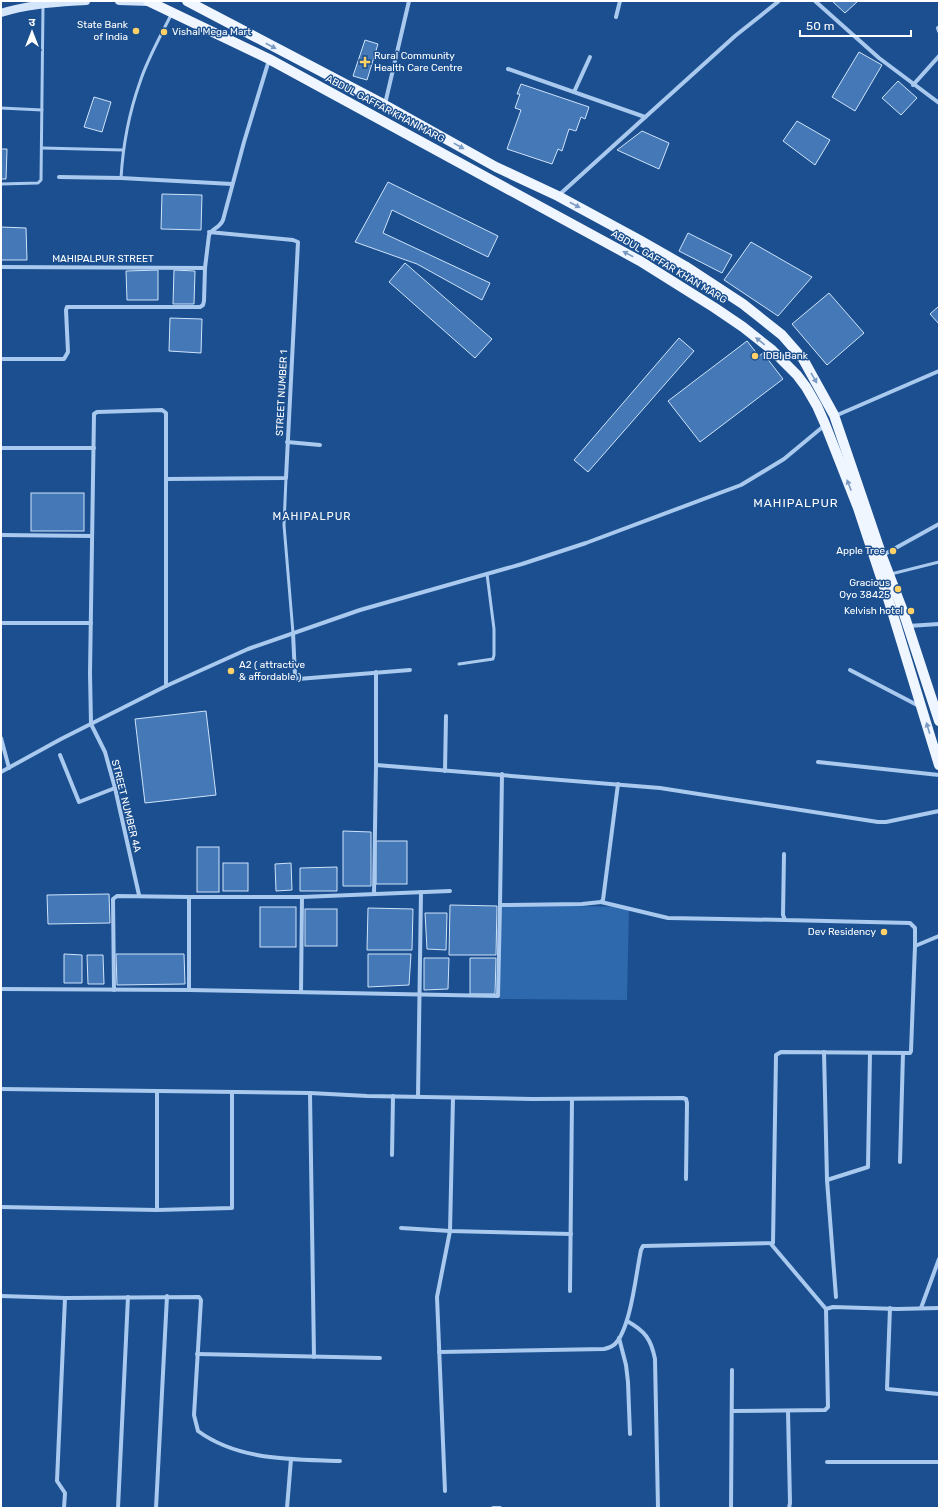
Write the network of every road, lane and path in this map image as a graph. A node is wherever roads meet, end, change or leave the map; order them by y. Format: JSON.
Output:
{"nodes":[{"id":1,"x":86,"y":1,"type":"edge"},
{"id":2,"x":118,"y":1,"type":"edge"},
{"id":3,"x":149,"y":1,"type":"edge"},
{"id":4,"x":187,"y":1,"type":"edge"},
{"id":5,"x":409,"y":1,"type":"edge"},
{"id":6,"x":620,"y":1,"type":"edge"},
{"id":7,"x":779,"y":1,"type":"edge"},
{"id":8,"x":815,"y":1,"type":"edge"},
{"id":9,"x":43,"y":4,"type":"junction"},
{"id":10,"x":1,"y":13,"type":"edge"},
{"id":11,"x":172,"y":13,"type":"junction"},
{"id":12,"x":616,"y":17,"type":"dead end"},
{"id":13,"x":939,"y":56,"type":"edge"},
{"id":14,"x":590,"y":57,"type":"dead end"},
{"id":15,"x":269,"y":59,"type":"junction"},
{"id":16,"x":508,"y":69,"type":"dead end"},
{"id":17,"x":913,"y":85,"type":"junction"},
{"id":18,"x":574,"y":92,"type":"junction"},
{"id":19,"x":939,"y":103,"type":"edge"},
{"id":20,"x":385,"y":105,"type":"junction"},
{"id":21,"x":1,"y":108,"type":"edge"},
{"id":22,"x":42,"y":110,"type":"junction"},
{"id":23,"x":645,"y":117,"type":"junction"},
{"id":24,"x":42,"y":148,"type":"junction"},
{"id":25,"x":123,"y":150,"type":"junction"},
{"id":26,"x":59,"y":177,"type":"dead end"},
{"id":27,"x":121,"y":178,"type":"junction"},
{"id":28,"x":1,"y":184,"type":"edge"},
{"id":29,"x":232,"y":184,"type":"junction"},
{"id":30,"x":558,"y":196,"type":"junction"},
{"id":31,"x":210,"y":232,"type":"junction"},
{"id":32,"x":1,"y":267,"type":"edge"},
{"id":33,"x":204,"y":268,"type":"junction"},
{"id":34,"x":1,"y":359,"type":"edge"},
{"id":35,"x":939,"y":371,"type":"edge"},
{"id":36,"x":834,"y":416,"type":"junction"},
{"id":37,"x":825,"y":424,"type":"junction"},
{"id":38,"x":287,"y":442,"type":"junction"},
{"id":39,"x":320,"y":445,"type":"dead end"},
{"id":40,"x":1,"y":448,"type":"edge"},
{"id":41,"x":94,"y":448,"type":"junction"},
{"id":42,"x":286,"y":478,"type":"junction"},
{"id":43,"x":166,"y":479,"type":"junction"},
{"id":44,"x":939,"y":524,"type":"edge"},
{"id":45,"x":1,"y":535,"type":"edge"},
{"id":46,"x":92,"y":536,"type":"junction"},
{"id":47,"x":882,"y":556,"type":"junction"},
{"id":48,"x":939,"y":562,"type":"edge"},
{"id":49,"x":487,"y":574,"type":"junction"},
{"id":50,"x":890,"y":575,"type":"junction"},
{"id":51,"x":1,"y":623,"type":"edge"},
{"id":52,"x":91,"y":623,"type":"junction"},
{"id":53,"x":939,"y":624,"type":"edge"},
{"id":54,"x":908,"y":626,"type":"junction"},
{"id":55,"x":293,"y":634,"type":"junction"},
{"id":56,"x":459,"y":664,"type":"dead end"},
{"id":57,"x":410,"y":670,"type":"dead end"},
{"id":58,"x":850,"y":670,"type":"dead end"},
{"id":59,"x":376,"y":672,"type":"junction"},
{"id":60,"x":166,"y":686,"type":"junction"},
{"id":61,"x":922,"y":707,"type":"junction"},
{"id":62,"x":446,"y":716,"type":"dead end"},
{"id":63,"x":939,"y":721,"type":"edge"},
{"id":64,"x":91,"y":724,"type":"junction"},
{"id":65,"x":1,"y":738,"type":"edge"},
{"id":66,"x":60,"y":755,"type":"dead end"},
{"id":67,"x":818,"y":762,"type":"dead end"},
{"id":68,"x":376,"y":765,"type":"junction"},
{"id":69,"x":939,"y":765,"type":"edge"},
{"id":70,"x":9,"y":768,"type":"junction"},
{"id":71,"x":445,"y":771,"type":"junction"},
{"id":72,"x":1,"y":772,"type":"edge"},
{"id":73,"x":502,"y":774,"type":"junction"},
{"id":74,"x":939,"y":775,"type":"edge"},
{"id":75,"x":618,"y":784,"type":"junction"},
{"id":76,"x":115,"y":788,"type":"junction"},
{"id":77,"x":939,"y":811,"type":"edge"},
{"id":78,"x":784,"y":854,"type":"dead end"},
{"id":79,"x":450,"y":891,"type":"dead end"},
{"id":80,"x":421,"y":892,"type":"junction"},
{"id":81,"x":374,"y":894,"type":"junction"},
{"id":82,"x":139,"y":896,"type":"junction"},
{"id":83,"x":189,"y":897,"type":"junction"},
{"id":84,"x":302,"y":897,"type":"junction"},
{"id":85,"x":602,"y":902,"type":"junction"},
{"id":86,"x":500,"y":905,"type":"junction"},
{"id":87,"x":785,"y":920,"type":"junction"},
{"id":88,"x":939,"y":936,"type":"edge"},
{"id":89,"x":915,"y":946,"type":"junction"},
{"id":90,"x":1,"y":989,"type":"edge"},
{"id":91,"x":114,"y":990,"type":"junction"},
{"id":92,"x":189,"y":990,"type":"junction"},
{"id":93,"x":301,"y":992,"type":"junction"},
{"id":94,"x":420,"y":994,"type":"junction"},
{"id":95,"x":824,"y":1052,"type":"junction"},
{"id":96,"x":870,"y":1053,"type":"junction"},
{"id":97,"x":902,"y":1053,"type":"junction"},
{"id":98,"x":1,"y":1089,"type":"edge"},
{"id":99,"x":157,"y":1092,"type":"junction"},
{"id":100,"x":232,"y":1093,"type":"junction"},
{"id":101,"x":310,"y":1093,"type":"junction"},
{"id":102,"x":393,"y":1096,"type":"junction"},
{"id":103,"x":418,"y":1097,"type":"junction"},
{"id":104,"x":453,"y":1098,"type":"junction"},
{"id":105,"x":572,"y":1099,"type":"junction"},
{"id":106,"x":392,"y":1155,"type":"dead end"},
{"id":107,"x":900,"y":1162,"type":"dead end"},
{"id":108,"x":686,"y":1180,"type":"dead end"},
{"id":109,"x":827,"y":1180,"type":"junction"},
{"id":110,"x":1,"y":1208,"type":"edge"},
{"id":111,"x":157,"y":1210,"type":"junction"},
{"id":112,"x":400,"y":1228,"type":"dead end"},
{"id":113,"x":450,"y":1231,"type":"junction"},
{"id":114,"x":571,"y":1234,"type":"junction"},
{"id":115,"x":771,"y":1244,"type":"junction"},
{"id":116,"x":939,"y":1259,"type":"edge"},
{"id":117,"x":570,"y":1291,"type":"dead end"},
{"id":118,"x":1,"y":1296,"type":"edge"},
{"id":119,"x":167,"y":1296,"type":"junction"},
{"id":120,"x":836,"y":1297,"type":"dead end"},
{"id":121,"x":65,"y":1298,"type":"junction"},
{"id":122,"x":128,"y":1298,"type":"junction"},
{"id":123,"x":890,"y":1308,"type":"junction"},
{"id":124,"x":921,"y":1308,"type":"junction"},
{"id":125,"x":939,"y":1308,"type":"edge"},
{"id":126,"x":826,"y":1309,"type":"junction"},
{"id":127,"x":628,"y":1321,"type":"junction"},
{"id":128,"x":619,"y":1338,"type":"junction"},
{"id":129,"x":439,"y":1352,"type":"junction"},
{"id":130,"x":197,"y":1354,"type":"junction"},
{"id":131,"x":314,"y":1357,"type":"junction"},
{"id":132,"x":380,"y":1358,"type":"dead end"},
{"id":133,"x":732,"y":1370,"type":"dead end"},
{"id":134,"x":939,"y":1394,"type":"edge"},
{"id":135,"x":732,"y":1411,"type":"junction"},
{"id":136,"x":788,"y":1411,"type":"junction"},
{"id":137,"x":630,"y":1434,"type":"dead end"},
{"id":138,"x":291,"y":1459,"type":"junction"},
{"id":139,"x":340,"y":1461,"type":"dead end"},
{"id":140,"x":826,"y":1462,"type":"dead end"},
{"id":141,"x":939,"y":1462,"type":"edge"},
{"id":142,"x":445,"y":1491,"type":"dead end"},
{"id":143,"x":64,"y":1508,"type":"edge"},
{"id":144,"x":118,"y":1508,"type":"edge"},
{"id":145,"x":156,"y":1508,"type":"edge"},
{"id":146,"x":287,"y":1508,"type":"edge"},
{"id":147,"x":493,"y":1508,"type":"edge"},
{"id":148,"x":500,"y":1508,"type":"edge"},
{"id":149,"x":658,"y":1508,"type":"edge"},
{"id":150,"x":732,"y":1508,"type":"edge"},
{"id":151,"x":789,"y":1508,"type":"edge"}],
"edges":[{"from":1,"to":9,"type":"main road"},
{"from":2,"to":3,"type":"main road"},
{"from":3,"to":11,"type":"main road","name":"ABDUL GAFFAR KHAN MARG"},
{"from":4,"to":20,"type":"main road","name":"ABDUL GAFFAR KHAN MARG","one_way":true},
{"from":5,"to":20,"type":"street"},
{"from":6,"to":12,"type":"street"},
{"from":7,"to":23,"type":"street"},
{"from":8,"to":17,"type":"street"},
{"from":9,"to":10,"type":"main road"},
{"from":9,"to":22,"type":"lane"},
{"from":11,"to":15,"type":"main road","name":"ABDUL GAFFAR KHAN MARG"},
{"from":11,"to":25,"type":"lane"},
{"from":13,"to":17,"type":"street"},
{"from":14,"to":18,"type":"street"},
{"from":15,"to":29,"type":"street"},
{"from":37,"to":15,"type":"main road","name":"ABDUL GAFFAR KHAN MARG","one_way":true},
{"from":16,"to":18,"type":"street"},
{"from":17,"to":19,"type":"street"},
{"from":18,"to":23,"type":"street"},
{"from":20,"to":30,"type":"main road","name":"ABDUL GAFFAR KHAN MARG","one_way":true},
{"from":21,"to":22,"type":"lane"},
{"from":22,"to":24,"type":"lane"},
{"from":23,"to":30,"type":"street"},
{"from":24,"to":25,"type":"lane"},
{"from":24,"to":28,"type":"lane"},
{"from":25,"to":27,"type":"lane"},
{"from":26,"to":27,"type":"street"},
{"from":27,"to":29,"type":"street"},
{"from":29,"to":31,"type":"street"},
{"from":30,"to":36,"type":"main road","name":"ABDUL GAFFAR KHAN MARG","one_way":true},
{"from":31,"to":33,"type":"street"},
{"from":31,"to":38,"type":"street","name":"STREET NUMBER 1"},
{"from":32,"to":33,"type":"street","name":"MAHIPALPUR STREET"},
{"from":33,"to":34,"type":"street"},
{"from":35,"to":36,"type":"street"},
{"from":36,"to":47,"type":"main road","name":"ABDUL GAFFAR KHAN MARG"},
{"from":37,"to":49,"type":"street"},
{"from":61,"to":37,"type":"main road","name":"ABDUL GAFFAR KHAN MARG","one_way":true},
{"from":38,"to":39,"type":"street"},
{"from":38,"to":42,"type":"street","name":"STREET NUMBER 1"},
{"from":40,"to":41,"type":"street"},
{"from":41,"to":43,"type":"street"},
{"from":41,"to":46,"type":"street"},
{"from":42,"to":43,"type":"street"},
{"from":42,"to":55,"type":"lane","name":"STREET NUMBER 1"},
{"from":43,"to":60,"type":"street"},
{"from":44,"to":47,"type":"street"},
{"from":45,"to":46,"type":"street"},
{"from":46,"to":52,"type":"street"},
{"from":47,"to":50,"type":"main road","name":"ABDUL GAFFAR KHAN MARG"},
{"from":48,"to":50,"type":"lane"},
{"from":49,"to":55,"type":"street"},
{"from":49,"to":56,"type":"lane"},
{"from":50,"to":54,"type":"main road","name":"ABDUL GAFFAR KHAN MARG"},
{"from":51,"to":52,"type":"street"},
{"from":52,"to":64,"type":"street"},
{"from":53,"to":54,"type":"street"},
{"from":54,"to":63,"type":"main road","name":"ABDUL GAFFAR KHAN MARG"},
{"from":55,"to":59,"type":"street"},
{"from":55,"to":60,"type":"street"},
{"from":57,"to":59,"type":"street"},
{"from":58,"to":61,"type":"street"},
{"from":59,"to":68,"type":"street"},
{"from":60,"to":64,"type":"street"},
{"from":69,"to":61,"type":"main road","name":"ABDUL GAFFAR KHAN MARG","one_way":true},
{"from":62,"to":71,"type":"street"},
{"from":64,"to":70,"type":"street"},
{"from":64,"to":76,"type":"street","name":"STREET NUMBER 4A"},
{"from":65,"to":70,"type":"street"},
{"from":66,"to":76,"type":"street"},
{"from":67,"to":74,"type":"street"},
{"from":68,"to":71,"type":"street"},
{"from":68,"to":81,"type":"street"},
{"from":70,"to":72,"type":"street"},
{"from":71,"to":73,"type":"street"},
{"from":73,"to":75,"type":"street"},
{"from":73,"to":86,"type":"street"},
{"from":75,"to":77,"type":"street"},
{"from":75,"to":85,"type":"street"},
{"from":76,"to":82,"type":"street","name":"STREET NUMBER 4A"},
{"from":78,"to":87,"type":"street"},
{"from":79,"to":80,"type":"street"},
{"from":80,"to":81,"type":"street"},
{"from":80,"to":94,"type":"street"},
{"from":81,"to":84,"type":"street"},
{"from":82,"to":83,"type":"street"},
{"from":82,"to":91,"type":"street"},
{"from":83,"to":84,"type":"street"},
{"from":83,"to":92,"type":"street"},
{"from":84,"to":93,"type":"street"},
{"from":85,"to":86,"type":"street"},
{"from":85,"to":87,"type":"street"},
{"from":86,"to":94,"type":"street"},
{"from":87,"to":89,"type":"street"},
{"from":88,"to":89,"type":"street"},
{"from":89,"to":97,"type":"street"},
{"from":90,"to":91,"type":"street"},
{"from":91,"to":92,"type":"street"},
{"from":92,"to":93,"type":"street"},
{"from":93,"to":94,"type":"street"},
{"from":94,"to":103,"type":"street"},
{"from":95,"to":96,"type":"street"},
{"from":95,"to":109,"type":"street"},
{"from":95,"to":115,"type":"street"},
{"from":96,"to":97,"type":"street"},
{"from":96,"to":109,"type":"street"},
{"from":97,"to":107,"type":"street"},
{"from":98,"to":99,"type":"street"},
{"from":99,"to":100,"type":"street"},
{"from":99,"to":111,"type":"street"},
{"from":100,"to":101,"type":"street"},
{"from":100,"to":111,"type":"street"},
{"from":101,"to":102,"type":"street"},
{"from":101,"to":131,"type":"street"},
{"from":102,"to":103,"type":"street"},
{"from":102,"to":106,"type":"street"},
{"from":103,"to":104,"type":"street"},
{"from":104,"to":105,"type":"street"},
{"from":104,"to":113,"type":"street"},
{"from":105,"to":108,"type":"street"},
{"from":105,"to":114,"type":"street"},
{"from":109,"to":120,"type":"street"},
{"from":110,"to":111,"type":"street"},
{"from":112,"to":113,"type":"street"},
{"from":113,"to":114,"type":"street"},
{"from":113,"to":129,"type":"street"},
{"from":114,"to":117,"type":"street"},
{"from":115,"to":126,"type":"street"},
{"from":115,"to":127,"type":"street"},
{"from":116,"to":124,"type":"street"},
{"from":118,"to":121,"type":"street"},
{"from":119,"to":122,"type":"street"},
{"from":119,"to":130,"type":"street"},
{"from":119,"to":145,"type":"street"},
{"from":121,"to":122,"type":"street"},
{"from":121,"to":143,"type":"street"},
{"from":122,"to":144,"type":"street"},
{"from":123,"to":124,"type":"street"},
{"from":123,"to":126,"type":"street"},
{"from":123,"to":134,"type":"street"},
{"from":124,"to":125,"type":"street"},
{"from":126,"to":136,"type":"street"},
{"from":127,"to":128,"type":"street"},
{"from":127,"to":149,"type":"street"},
{"from":128,"to":129,"type":"street"},
{"from":128,"to":137,"type":"street"},
{"from":129,"to":142,"type":"street"},
{"from":130,"to":131,"type":"street"},
{"from":130,"to":138,"type":"street"},
{"from":131,"to":132,"type":"street"},
{"from":133,"to":135,"type":"street"},
{"from":135,"to":136,"type":"street"},
{"from":135,"to":150,"type":"street"},
{"from":136,"to":151,"type":"street"},
{"from":138,"to":139,"type":"street"},
{"from":138,"to":146,"type":"street"},
{"from":140,"to":141,"type":"street"},
{"from":147,"to":148,"type":"street"}]}
